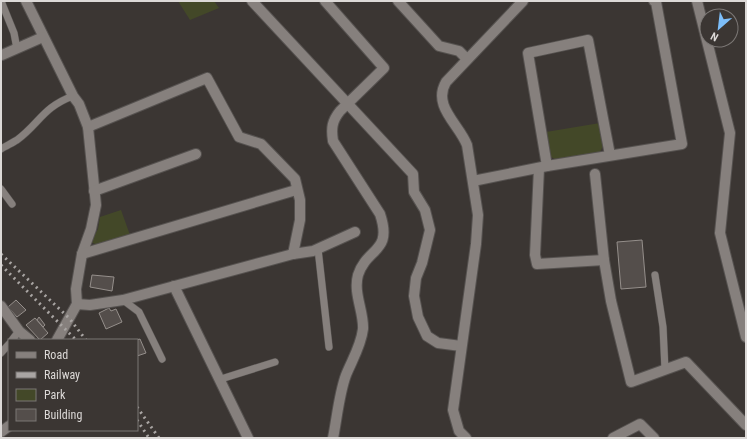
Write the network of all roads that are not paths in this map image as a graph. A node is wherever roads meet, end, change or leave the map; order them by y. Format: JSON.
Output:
{"nodes":[{"id":1,"x":1,"y":1,"type":"edge"},
{"id":2,"x":26,"y":1,"type":"edge"},
{"id":3,"x":252,"y":1,"type":"edge"},
{"id":4,"x":398,"y":1,"type":"edge"},
{"id":5,"x":523,"y":1,"type":"edge"},
{"id":6,"x":654,"y":1,"type":"edge"},
{"id":7,"x":697,"y":1,"type":"edge"},
{"id":8,"x":331,"y":3,"type":"edge"},
{"id":9,"x":43,"y":36,"type":"junction"},
{"id":10,"x":17,"y":49,"type":"junction"},
{"id":11,"x":2,"y":55,"type":"edge"},
{"id":12,"x":467,"y":59,"type":"junction"},
{"id":13,"x":73,"y":96,"type":"junction"},
{"id":14,"x":347,"y":104,"type":"junction"},
{"id":15,"x":88,"y":127,"type":"junction"},
{"id":16,"x":1,"y":149,"type":"edge"},
{"id":17,"x":196,"y":154,"type":"dead end"},
{"id":18,"x":610,"y":155,"type":"junction"},
{"id":19,"x":543,"y":167,"type":"junction"},
{"id":20,"x":595,"y":174,"type":"dead end"},
{"id":21,"x":473,"y":181,"type":"junction"},
{"id":22,"x":1,"y":189,"type":"edge"},
{"id":23,"x":94,"y":190,"type":"junction"},
{"id":24,"x":296,"y":190,"type":"junction"},
{"id":25,"x":12,"y":204,"type":"dead end"},
{"id":26,"x":355,"y":232,"type":"dead end"},
{"id":27,"x":318,"y":249,"type":"junction"},
{"id":28,"x":82,"y":254,"type":"junction"},
{"id":29,"x":293,"y":254,"type":"junction"},
{"id":30,"x":604,"y":260,"type":"junction"},
{"id":31,"x":654,"y":275,"type":"dead end"},
{"id":32,"x":174,"y":286,"type":"junction"},
{"id":33,"x":123,"y":300,"type":"junction"},
{"id":34,"x":77,"y":304,"type":"junction"},
{"id":35,"x":1,"y":306,"type":"edge"},
{"id":36,"x":19,"y":331,"type":"junction"},
{"id":37,"x":746,"y":337,"type":"edge"},
{"id":38,"x":13,"y":339,"type":"edge"},
{"id":39,"x":29,"y":339,"type":"edge"},
{"id":40,"x":58,"y":339,"type":"edge"},
{"id":41,"x":8,"y":345,"type":"edge"},
{"id":42,"x":461,"y":346,"type":"junction"},
{"id":43,"x":329,"y":347,"type":"dead end"},
{"id":44,"x":1,"y":353,"type":"edge"},
{"id":45,"x":162,"y":359,"type":"dead end"},
{"id":46,"x":275,"y":362,"type":"dead end"},
{"id":47,"x":665,"y":370,"type":"junction"},
{"id":48,"x":221,"y":379,"type":"junction"},
{"id":49,"x":746,"y":424,"type":"edge"},
{"id":50,"x":248,"y":438,"type":"edge"},
{"id":51,"x":333,"y":438,"type":"edge"},
{"id":52,"x":466,"y":438,"type":"edge"},
{"id":53,"x":612,"y":438,"type":"edge"},
{"id":54,"x":654,"y":438,"type":"edge"}],
"edges":[{"from":1,"to":10,"type":"lane"},
{"from":2,"to":9,"type":"street"},
{"from":3,"to":14,"type":"street"},
{"from":4,"to":12,"type":"street"},
{"from":5,"to":12,"type":"street"},
{"from":6,"to":18,"type":"street"},
{"from":7,"to":37,"type":"street"},
{"from":8,"to":14,"type":"street"},
{"from":9,"to":10,"type":"street"},
{"from":9,"to":13,"type":"street"},
{"from":10,"to":11,"type":"street"},
{"from":12,"to":21,"type":"street"},
{"from":13,"to":15,"type":"street"},
{"from":13,"to":16,"type":"lane"},
{"from":14,"to":42,"type":"street"},
{"from":14,"to":51,"type":"street"},
{"from":15,"to":23,"type":"street"},
{"from":15,"to":24,"type":"street"},
{"from":17,"to":23,"type":"street"},
{"from":18,"to":19,"type":"street"},
{"from":18,"to":19,"type":"street"},
{"from":19,"to":21,"type":"street"},
{"from":19,"to":30,"type":"street"},
{"from":20,"to":30,"type":"street"},
{"from":21,"to":42,"type":"street"},
{"from":22,"to":25,"type":"lane"},
{"from":23,"to":28,"type":"street"},
{"from":24,"to":28,"type":"street"},
{"from":24,"to":29,"type":"street"},
{"from":26,"to":27,"type":"street"},
{"from":27,"to":29,"type":"street"},
{"from":27,"to":43,"type":"lane"},
{"from":28,"to":34,"type":"street"},
{"from":29,"to":32,"type":"street"},
{"from":30,"to":47,"type":"street"},
{"from":31,"to":47,"type":"lane"},
{"from":32,"to":33,"type":"street"},
{"from":32,"to":48,"type":"street"},
{"from":33,"to":34,"type":"street"},
{"from":33,"to":45,"type":"lane"},
{"from":34,"to":40,"type":"street"},
{"from":35,"to":36,"type":"street"},
{"from":36,"to":38,"type":"lane"},
{"from":36,"to":39,"type":"street"},
{"from":41,"to":44,"type":"lane"},
{"from":42,"to":52,"type":"street"},
{"from":46,"to":48,"type":"lane"},
{"from":47,"to":49,"type":"street"},
{"from":48,"to":50,"type":"street"},
{"from":53,"to":54,"type":"street"}]}
